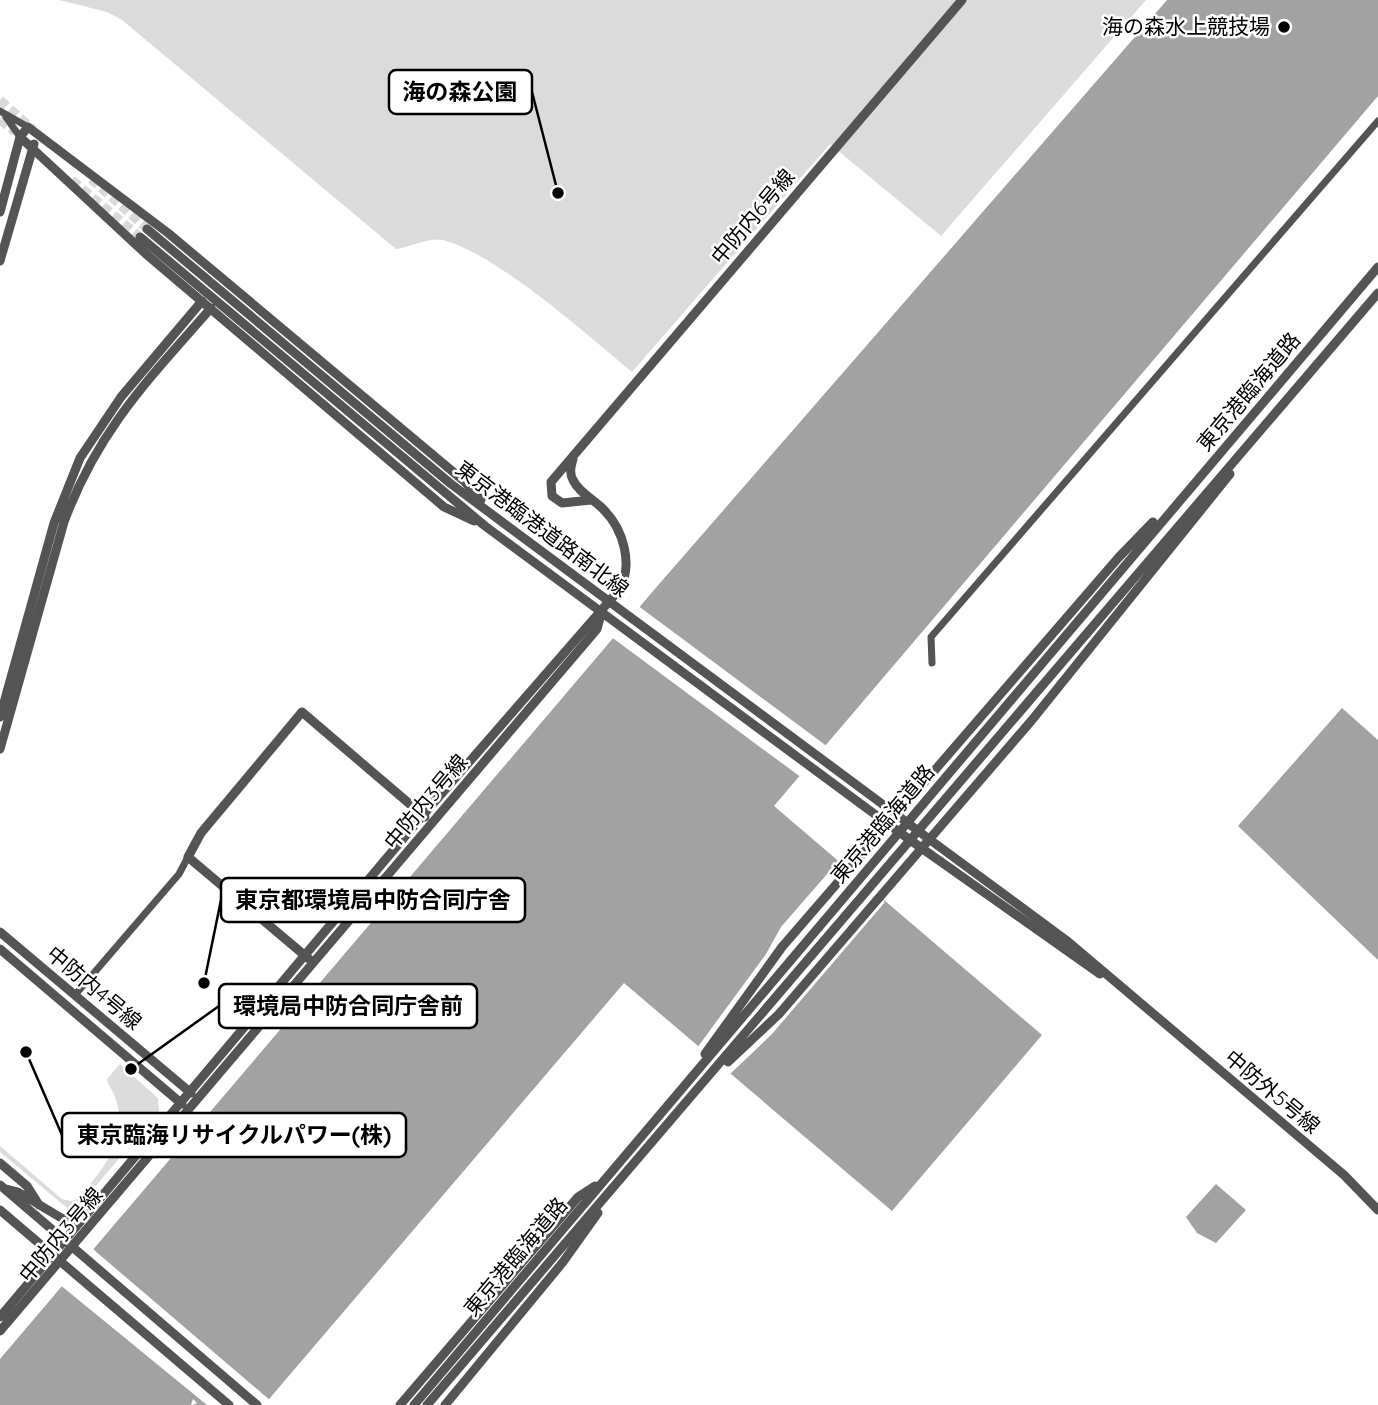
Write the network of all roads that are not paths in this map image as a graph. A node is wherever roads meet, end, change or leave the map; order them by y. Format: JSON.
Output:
{"nodes":[{"id":1,"x":962,"y":0,"type":"edge"},
{"id":2,"x":2,"y":112,"type":"edge"},
{"id":3,"x":1378,"y":121,"type":"edge"},
{"id":4,"x":28,"y":128,"type":"junction"},
{"id":5,"x":20,"y":137,"type":"junction"},
{"id":6,"x":40,"y":138,"type":"junction"},
{"id":7,"x":32,"y":147,"type":"junction"},
{"id":8,"x":0,"y":212,"type":"edge"},
{"id":9,"x":147,"y":229,"type":"tunnel mouth"},
{"id":10,"x":140,"y":237,"type":"tunnel mouth"},
{"id":11,"x":0,"y":261,"type":"edge"},
{"id":12,"x":1376,"y":268,"type":"edge"},
{"id":13,"x":1378,"y":293,"type":"edge"},
{"id":14,"x":202,"y":301,"type":"junction"},
{"id":15,"x":211,"y":308,"type":"junction"},
{"id":16,"x":1248,"y":446,"type":"junction"},
{"id":17,"x":573,"y":459,"type":"junction"},
{"id":18,"x":1203,"y":472,"type":"junction"},
{"id":19,"x":557,"y":476,"type":"junction"},
{"id":20,"x":572,"y":479,"type":"junction"},
{"id":21,"x":592,"y":500,"type":"junction"},
{"id":22,"x":495,"y":514,"type":"junction"},
{"id":23,"x":485,"y":526,"type":"junction"},
{"id":24,"x":610,"y":602,"type":"junction"},
{"id":25,"x":602,"y":612,"type":"junction"},
{"id":26,"x":932,"y":663,"type":"dead end"},
{"id":27,"x":0,"y":717,"type":"edge"},
{"id":28,"x":0,"y":750,"type":"edge"},
{"id":29,"x":422,"y":815,"type":"junction"},
{"id":30,"x":897,"y":815,"type":"junction"},
{"id":31,"x":432,"y":823,"type":"junction"},
{"id":32,"x":888,"y":824,"type":"junction"},
{"id":33,"x":929,"y":839,"type":"junction"},
{"id":34,"x":920,"y":847,"type":"junction"},
{"id":35,"x":188,"y":857,"type":"junction"},
{"id":36,"x":0,"y":932,"type":"edge"},
{"id":37,"x":0,"y":948,"type":"edge"},
{"id":38,"x":304,"y":955,"type":"junction"},
{"id":39,"x":313,"y":963,"type":"junction"},
{"id":40,"x":75,"y":995,"type":"junction"},
{"id":41,"x":1142,"y":1003,"type":"junction"},
{"id":42,"x":689,"y":1079,"type":"junction"},
{"id":43,"x":707,"y":1080,"type":"junction"},
{"id":44,"x":188,"y":1091,"type":"junction"},
{"id":45,"x":197,"y":1098,"type":"junction"},
{"id":46,"x":179,"y":1101,"type":"junction"},
{"id":47,"x":188,"y":1109,"type":"junction"},
{"id":48,"x":638,"y":1158,"type":"junction"},
{"id":49,"x":0,"y":1163,"type":"edge"},
{"id":50,"x":603,"y":1181,"type":"junction"},
{"id":51,"x":2,"y":1187,"type":"edge"},
{"id":52,"x":40,"y":1207,"type":"junction"},
{"id":53,"x":0,"y":1210,"type":"edge"},
{"id":54,"x":1378,"y":1210,"type":"edge"},
{"id":55,"x":86,"y":1212,"type":"junction"},
{"id":56,"x":65,"y":1240,"type":"junction"},
{"id":57,"x":73,"y":1247,"type":"junction"},
{"id":58,"x":54,"y":1253,"type":"junction"},
{"id":59,"x":62,"y":1261,"type":"junction"},
{"id":60,"x":0,"y":1317,"type":"edge"},
{"id":61,"x":0,"y":1331,"type":"edge"},
{"id":62,"x":229,"y":1405,"type":"edge"},
{"id":63,"x":257,"y":1405,"type":"edge"},
{"id":64,"x":400,"y":1405,"type":"edge"},
{"id":65,"x":414,"y":1405,"type":"edge"},
{"id":66,"x":427,"y":1405,"type":"edge"},
{"id":67,"x":444,"y":1405,"type":"edge"}],
"edges":[{"from":1,"to":17,"type":"street","name":"中防内6号線"},
{"from":2,"to":4,"type":"street"},
{"from":2,"to":5,"type":"street"},
{"from":3,"to":26,"type":"street"},
{"from":4,"to":5,"type":"street"},
{"from":4,"to":6,"type":"street"},
{"from":5,"to":7,"type":"street"},
{"from":5,"to":8,"type":"street"},
{"from":6,"to":7,"type":"street"},
{"from":6,"to":22,"type":"street"},
{"from":7,"to":11,"type":"street"},
{"from":7,"to":14,"type":"street"},
{"from":9,"to":22,"type":"street","name":"東京港臨港道路南北線"},
{"from":10,"to":23,"type":"street","name":"東京港臨港道路南北線"},
{"from":12,"to":18,"type":"street","name":"東京港臨海道路"},
{"from":13,"to":16,"type":"street","name":"東京港臨海道路"},
{"from":14,"to":15,"type":"street"},
{"from":14,"to":27,"type":"street"},
{"from":15,"to":23,"type":"street"},
{"from":15,"to":28,"type":"street"},
{"from":16,"to":33,"type":"street"},
{"from":16,"to":43,"type":"street","name":"東京港臨海道路"},
{"from":17,"to":19,"type":"street","name":"中防内6号線"},
{"from":17,"to":20,"type":"street"},
{"from":18,"to":30,"type":"street"},
{"from":18,"to":42,"type":"street","name":"東京港臨海道路"},
{"from":19,"to":20,"type":"street"},
{"from":19,"to":21,"type":"street"},
{"from":20,"to":21,"type":"street"},
{"from":21,"to":24,"type":"street"},
{"from":22,"to":24,"type":"street","name":"東京港臨港道路南北線"},
{"from":23,"to":25,"type":"street","name":"東京港臨港道路南北線"},
{"from":24,"to":25,"type":"street","name":"中防内3号線"},
{"from":24,"to":30,"type":"street","name":"東京港臨港道路南北線"},
{"from":25,"to":29,"type":"street","name":"中防内3号線"},
{"from":25,"to":31,"type":"street","name":"中防内3号線"},
{"from":25,"to":32,"type":"street","name":"東京港臨港道路南北線"},
{"from":29,"to":31,"type":"street"},
{"from":29,"to":35,"type":"street"},
{"from":29,"to":38,"type":"street","name":"中防内3号線"},
{"from":30,"to":32,"type":"street","bridge":true},
{"from":30,"to":33,"type":"street","name":"東京港臨港道路南北線","bridge":true},
{"from":31,"to":39,"type":"street","name":"中防内3号線"},
{"from":32,"to":34,"type":"street","name":"東京港臨港道路南北線","bridge":true},
{"from":32,"to":42,"type":"street"},
{"from":33,"to":34,"type":"street","bridge":true},
{"from":33,"to":41,"type":"street","name":"中防外5号線"},
{"from":34,"to":41,"type":"street","name":"中防外5号線"},
{"from":34,"to":43,"type":"street"},
{"from":35,"to":38,"type":"street"},
{"from":35,"to":40,"type":"street"},
{"from":36,"to":40,"type":"street","name":"中防内4号線"},
{"from":37,"to":46,"type":"street","name":"中防内4号線"},
{"from":38,"to":39,"type":"street"},
{"from":38,"to":44,"type":"street","name":"中防内3号線"},
{"from":39,"to":45,"type":"street","name":"中防内3号線"},
{"from":40,"to":44,"type":"street","name":"中防内4号線"},
{"from":41,"to":54,"type":"street","name":"中防外5号線"},
{"from":42,"to":50,"type":"street","name":"東京港臨海道路"},
{"from":43,"to":48,"type":"street","name":"東京港臨海道路"},
{"from":44,"to":45,"type":"street","name":"中防内4号線"},
{"from":44,"to":46,"type":"street","name":"中防内3号線"},
{"from":45,"to":47,"type":"street","name":"中防内3号線"},
{"from":46,"to":47,"type":"street","name":"中防内4号線"},
{"from":46,"to":55,"type":"street","name":"中防内3号線"},
{"from":47,"to":57,"type":"street","name":"中防内3号線"},
{"from":48,"to":66,"type":"street","name":"東京港臨海道路"},
{"from":48,"to":67,"type":"street"},
{"from":49,"to":52,"type":"street"},
{"from":50,"to":64,"type":"street"},
{"from":50,"to":65,"type":"street","name":"東京港臨海道路"},
{"from":51,"to":52,"type":"street"},
{"from":51,"to":56,"type":"street"},
{"from":52,"to":55,"type":"street"},
{"from":53,"to":58,"type":"street"},
{"from":55,"to":56,"type":"street","name":"中防内3号線"},
{"from":56,"to":57,"type":"street"},
{"from":56,"to":58,"type":"street","name":"中防内3号線"},
{"from":57,"to":59,"type":"street","name":"中防内3号線"},
{"from":57,"to":63,"type":"street"},
{"from":58,"to":59,"type":"street"},
{"from":58,"to":60,"type":"street","name":"中防内3号線"},
{"from":59,"to":61,"type":"street","name":"中防内3号線"},
{"from":59,"to":62,"type":"street"}]}
